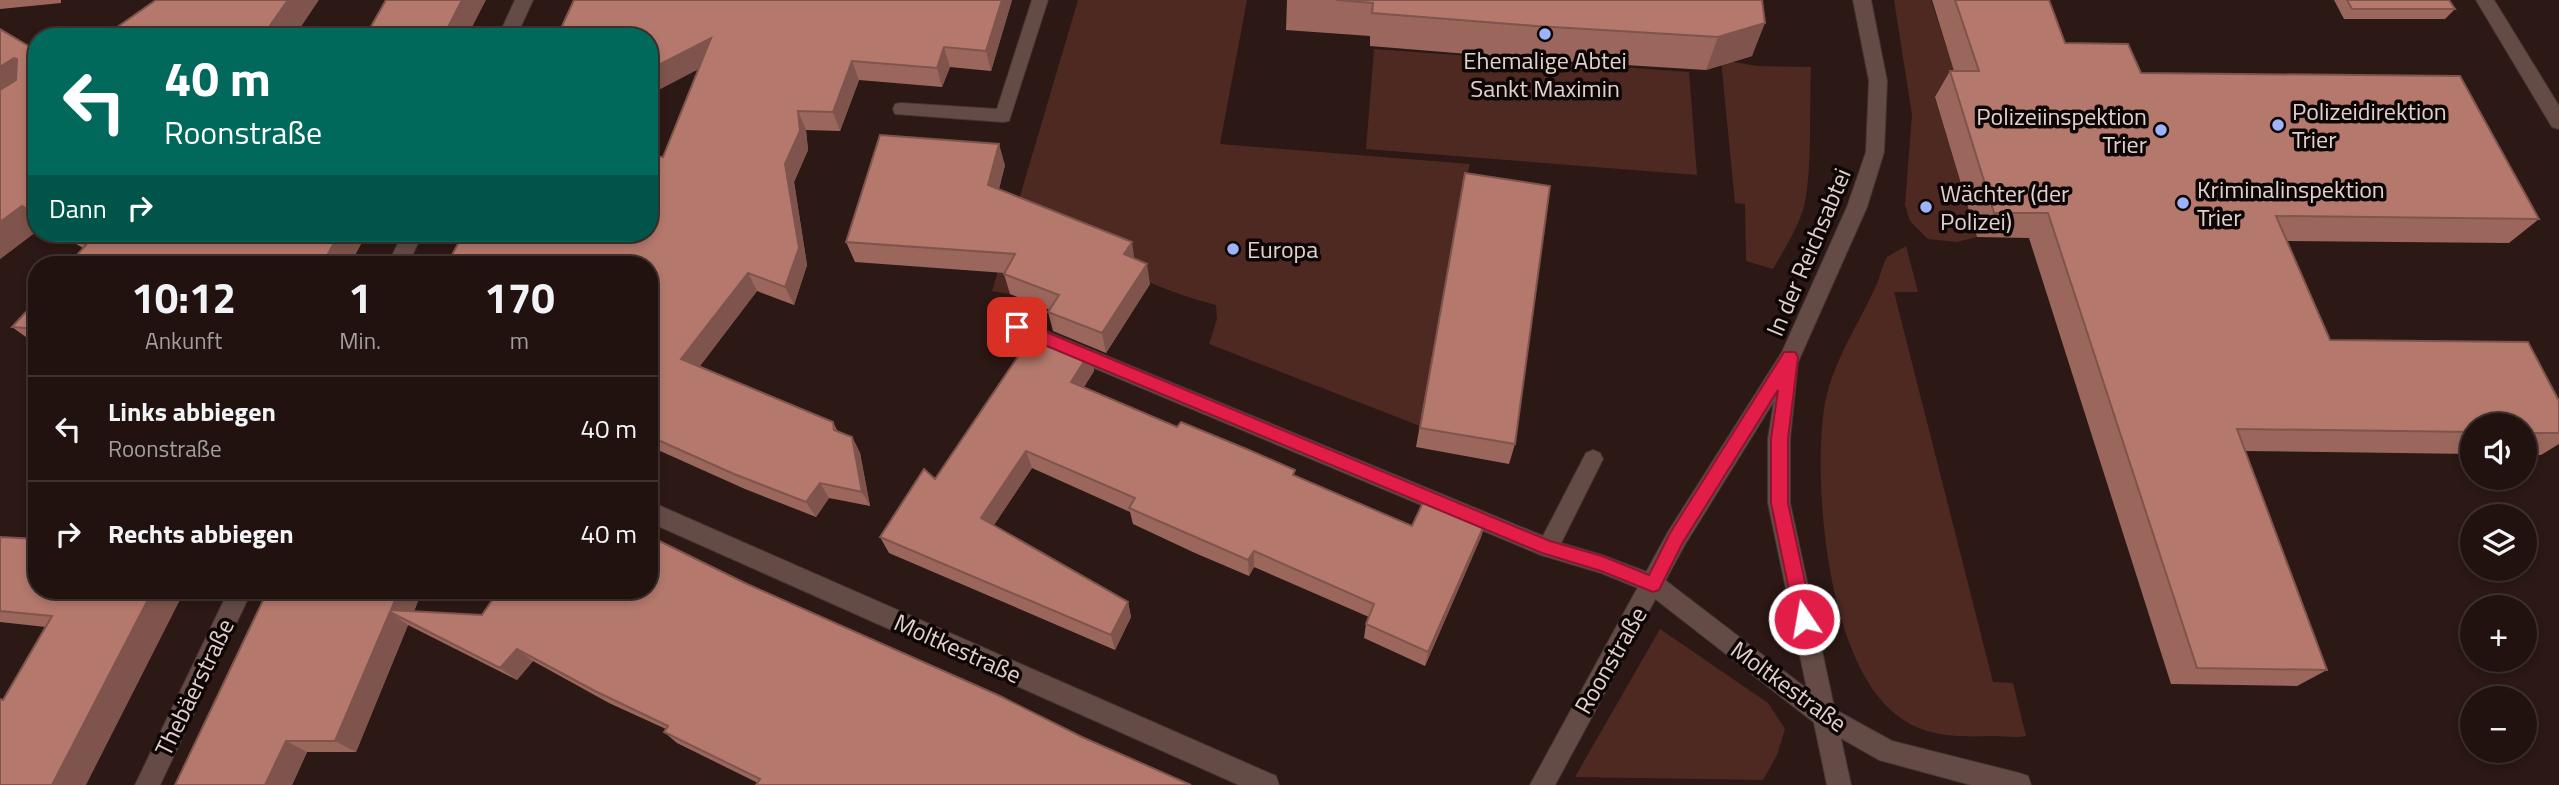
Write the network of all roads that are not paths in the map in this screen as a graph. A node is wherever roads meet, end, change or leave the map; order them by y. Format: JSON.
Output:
{"nodes":[{"id":1,"x":524,"y":0,"type":"edge"},
{"id":2,"x":1040,"y":0,"type":"edge"},
{"id":3,"x":1862,"y":0,"type":"edge"},
{"id":4,"x":2485,"y":0,"type":"edge"},
{"id":5,"x":511,"y":28,"type":"edge"},
{"id":6,"x":901,"y":109,"type":"dead end"},
{"id":7,"x":2559,"y":122,"type":"edge"},
{"id":8,"x":1017,"y":327,"type":"dead end"},
{"id":9,"x":1790,"y":357,"type":"junction"},
{"id":10,"x":1593,"y":459,"type":"dead end"},
{"id":11,"x":658,"y":515,"type":"edge"},
{"id":12,"x":1548,"y":548,"type":"junction"},
{"id":13,"x":1653,"y":584,"type":"junction"},
{"id":14,"x":238,"y":599,"type":"edge"},
{"id":15,"x":1824,"y":716,"type":"junction"},
{"id":16,"x":147,"y":785,"type":"edge"},
{"id":17,"x":1266,"y":785,"type":"edge"},
{"id":18,"x":1542,"y":785,"type":"edge"},
{"id":19,"x":1839,"y":785,"type":"edge"},
{"id":20,"x":2019,"y":785,"type":"edge"}],
"edges":[{"from":1,"to":5,"type":"main road"},
{"from":2,"to":6,"type":"lane"},
{"from":3,"to":9,"type":"main road","name":"In der Reichsabtei"},
{"from":4,"to":7,"type":"main road"},
{"from":8,"to":12,"type":"lane"},
{"from":9,"to":13,"type":"main road","name":"Roonstraße"},
{"from":9,"to":15,"type":"main road"},
{"from":10,"to":12,"type":"lane"},
{"from":11,"to":17,"type":"main road","name":"Moltkestraße"},
{"from":12,"to":13,"type":"lane"},
{"from":13,"to":15,"type":"main road","name":"Moltkestraße"},
{"from":13,"to":18,"type":"main road","name":"Roonstraße"},
{"from":14,"to":16,"type":"main road","name":"Thebäerstraße"},
{"from":15,"to":19,"type":"main road"},
{"from":15,"to":20,"type":"main road","name":"Moltkestraße"}]}
